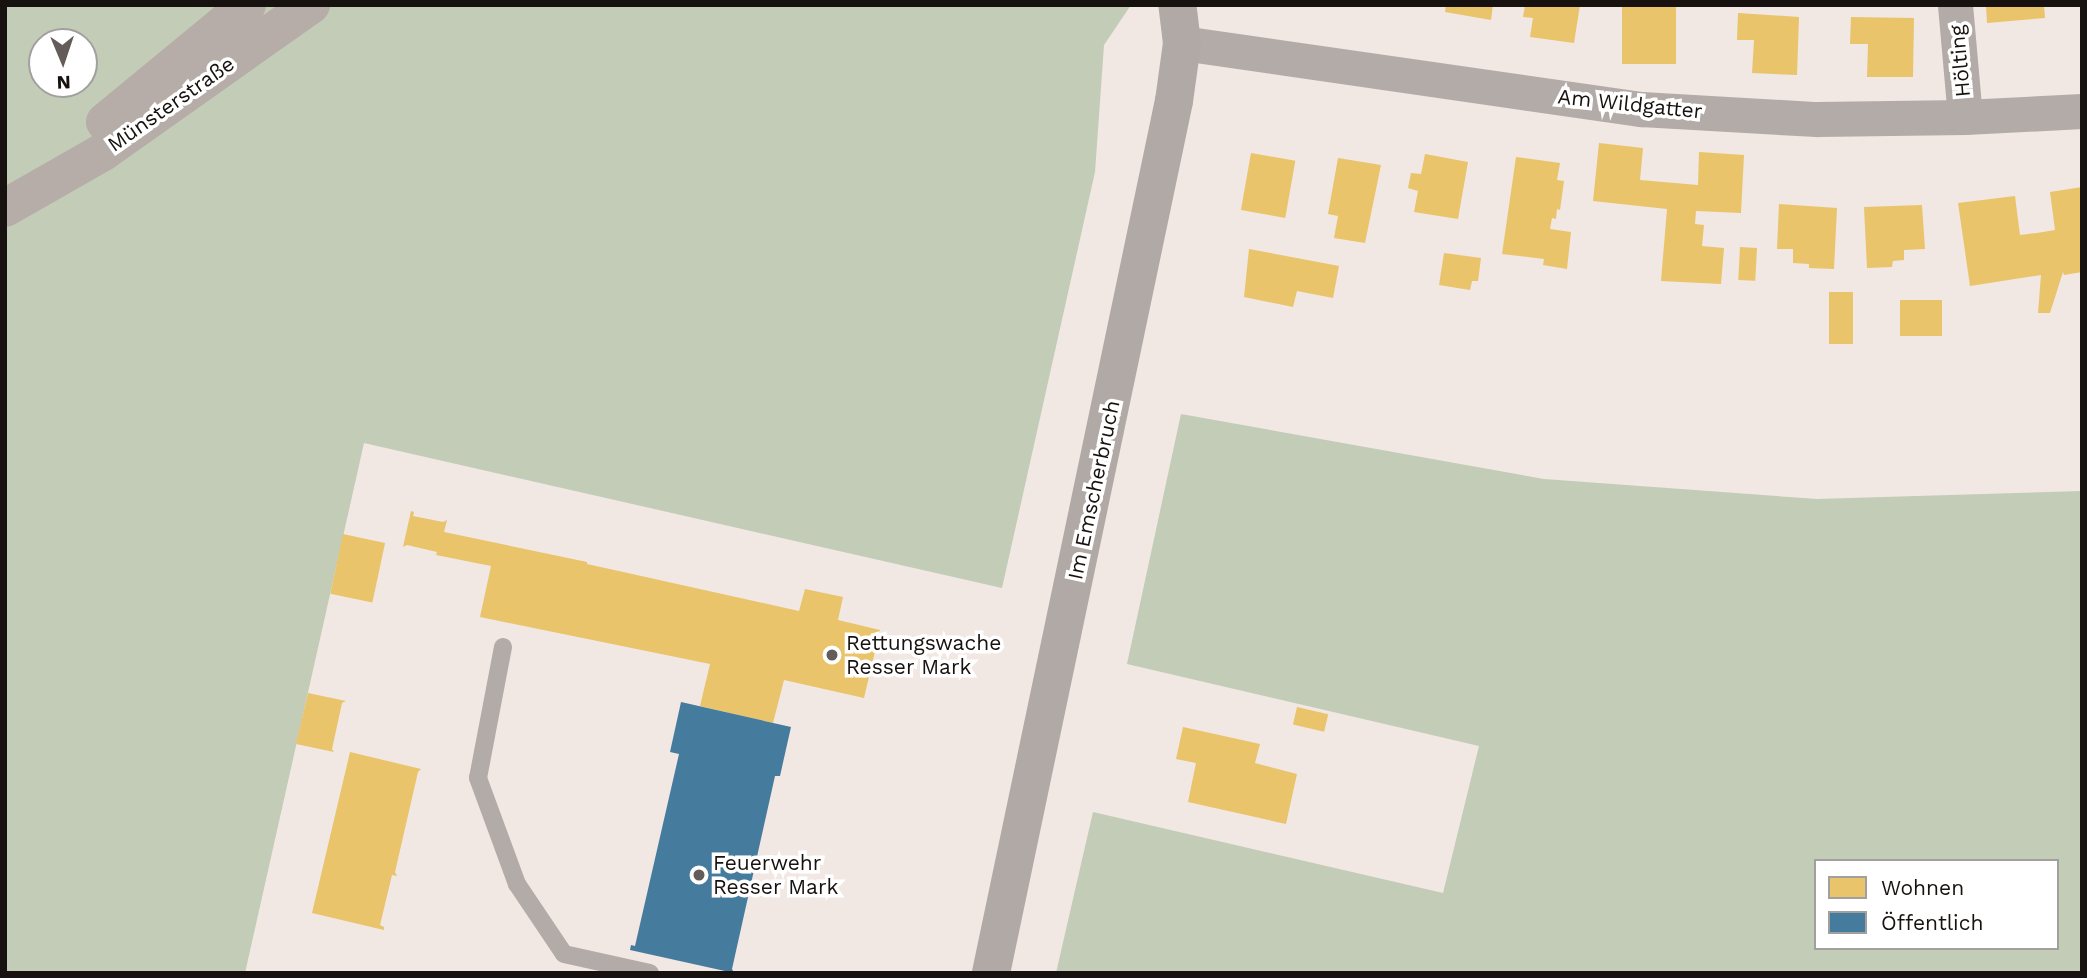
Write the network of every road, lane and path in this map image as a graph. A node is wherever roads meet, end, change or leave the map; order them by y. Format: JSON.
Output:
{"nodes":[{"id":1,"x":247,"y":5,"type":"edge"},
{"id":2,"x":311,"y":5,"type":"edge"},
{"id":3,"x":1177,"y":5,"type":"edge"},
{"id":4,"x":1955,"y":5,"type":"edge"},
{"id":5,"x":1182,"y":43,"type":"junction"},
{"id":6,"x":2082,"y":111,"type":"edge"},
{"id":7,"x":1965,"y":117,"type":"junction"},
{"id":8,"x":15,"y":201,"type":"edge"},
{"id":9,"x":503,"y":647,"type":"dead end"},
{"id":10,"x":650,"y":973,"type":"edge"},
{"id":11,"x":991,"y":973,"type":"edge"}],
"edges":[{"from":1,"to":8,"type":"main road","name":"Münsterstraße"},
{"from":2,"to":8,"type":"main road","name":"Münsterstraße"},
{"from":3,"to":5,"type":"street","name":"Im Emscherbruch"},
{"from":4,"to":7,"type":"street","name":"Hölting"},
{"from":5,"to":7,"type":"street","name":"Am Wildgatter"},
{"from":5,"to":11,"type":"street","name":"Im Emscherbruch"},
{"from":6,"to":7,"type":"street","name":"Am Wildgatter"},
{"from":9,"to":10,"type":"lane"}]}
